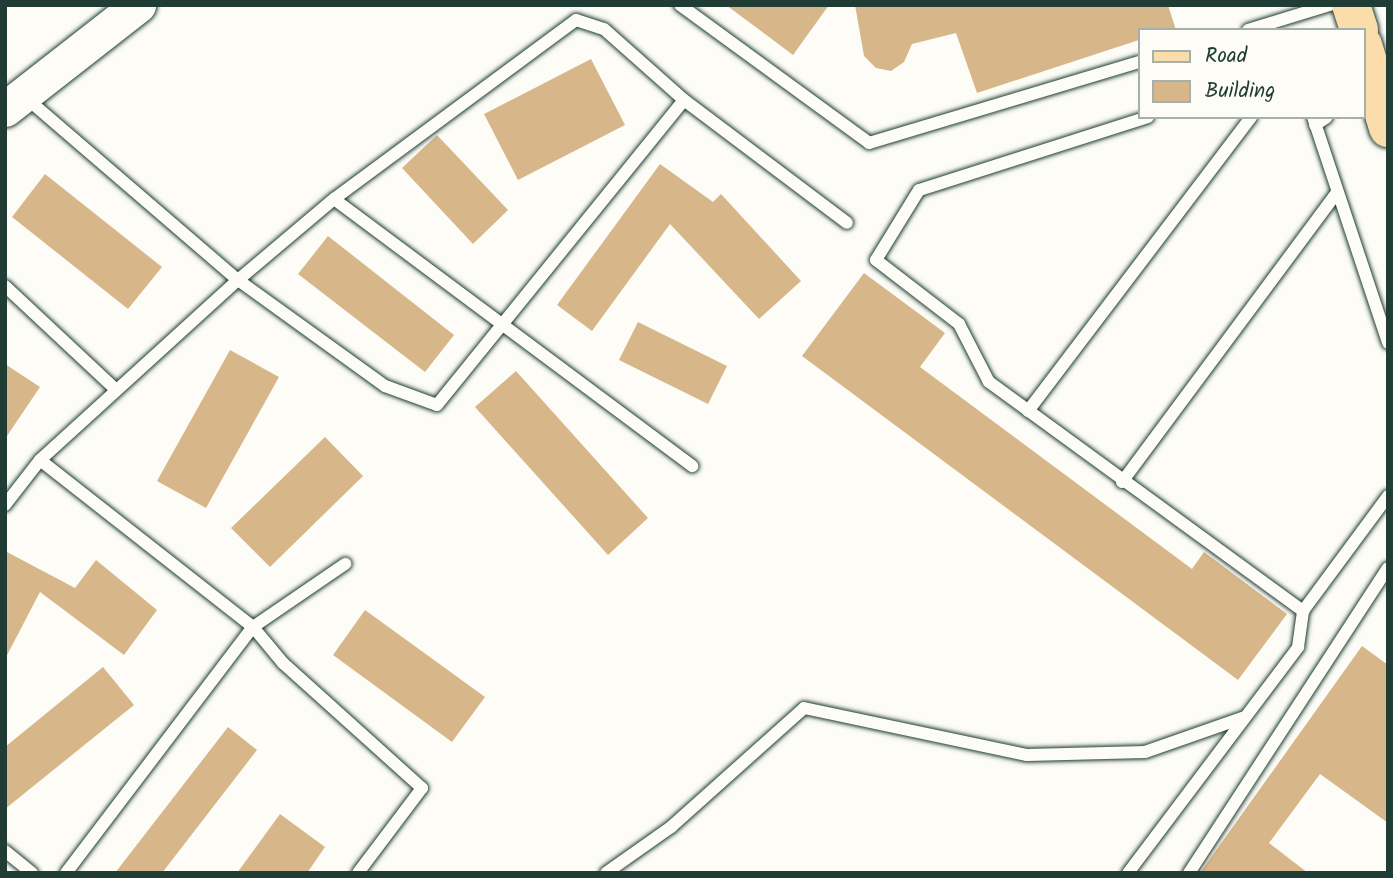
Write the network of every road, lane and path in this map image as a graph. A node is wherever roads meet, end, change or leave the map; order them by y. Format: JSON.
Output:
{"nodes":[{"id":1,"x":138,"y":5,"type":"edge"},
{"id":2,"x":680,"y":5,"type":"edge"},
{"id":3,"x":1330,"y":5,"type":"edge"},
{"id":4,"x":1352,"y":5,"type":"edge"},
{"id":5,"x":1255,"y":28,"type":"edge"},
{"id":6,"x":1358,"y":28,"type":"edge"},
{"id":7,"x":1365,"y":60,"type":"edge"},
{"id":8,"x":1138,"y":62,"type":"edge"},
{"id":9,"x":1369,"y":91,"type":"edge"},
{"id":10,"x":684,"y":100,"type":"junction"},
{"id":11,"x":14,"y":102,"type":"edge"},
{"id":12,"x":1142,"y":119,"type":"edge"},
{"id":13,"x":1249,"y":119,"type":"edge"},
{"id":14,"x":1314,"y":121,"type":"edge"},
{"id":15,"x":1388,"y":128,"type":"edge"},
{"id":16,"x":1337,"y":192,"type":"junction"},
{"id":17,"x":334,"y":199,"type":"junction"},
{"id":18,"x":846,"y":223,"type":"dead end"},
{"id":19,"x":238,"y":280,"type":"junction"},
{"id":20,"x":5,"y":286,"type":"edge"},
{"id":21,"x":499,"y":326,"type":"junction"},
{"id":22,"x":1388,"y":343,"type":"edge"},
{"id":23,"x":116,"y":390,"type":"junction"},
{"id":24,"x":1028,"y":411,"type":"junction"},
{"id":25,"x":40,"y":460,"type":"junction"},
{"id":26,"x":692,"y":466,"type":"dead end"},
{"id":27,"x":1122,"y":482,"type":"junction"},
{"id":28,"x":1388,"y":496,"type":"edge"},
{"id":29,"x":5,"y":505,"type":"edge"},
{"id":30,"x":345,"y":564,"type":"dead end"},
{"id":31,"x":1388,"y":568,"type":"edge"},
{"id":32,"x":1303,"y":611,"type":"junction"},
{"id":33,"x":253,"y":626,"type":"junction"},
{"id":34,"x":1245,"y":717,"type":"junction"},
{"id":35,"x":5,"y":851,"type":"edge"},
{"id":36,"x":32,"y":873,"type":"edge"},
{"id":37,"x":66,"y":873,"type":"edge"},
{"id":38,"x":358,"y":873,"type":"edge"},
{"id":39,"x":606,"y":873,"type":"edge"},
{"id":40,"x":1128,"y":873,"type":"edge"},
{"id":41,"x":1189,"y":873,"type":"edge"}],
"edges":[{"from":1,"to":11,"type":"main road"},
{"from":2,"to":8,"type":"lane"},
{"from":3,"to":5,"type":"lane"},
{"from":4,"to":6,"type":"main road"},
{"from":7,"to":9,"type":"main road"},
{"from":9,"to":15,"type":"main road"},
{"from":10,"to":17,"type":"lane"},
{"from":10,"to":18,"type":"lane"},
{"from":10,"to":21,"type":"lane"},
{"from":11,"to":19,"type":"lane"},
{"from":12,"to":24,"type":"lane"},
{"from":13,"to":24,"type":"lane"},
{"from":14,"to":16,"type":"lane"},
{"from":16,"to":22,"type":"lane"},
{"from":16,"to":27,"type":"lane"},
{"from":17,"to":19,"type":"lane"},
{"from":17,"to":21,"type":"lane"},
{"from":19,"to":21,"type":"lane"},
{"from":19,"to":23,"type":"lane"},
{"from":20,"to":23,"type":"lane"},
{"from":21,"to":26,"type":"lane"},
{"from":23,"to":25,"type":"lane"},
{"from":24,"to":27,"type":"lane"},
{"from":25,"to":29,"type":"lane"},
{"from":25,"to":33,"type":"lane"},
{"from":27,"to":32,"type":"lane"},
{"from":28,"to":32,"type":"lane"},
{"from":30,"to":33,"type":"lane"},
{"from":31,"to":41,"type":"lane"},
{"from":32,"to":34,"type":"lane"},
{"from":33,"to":37,"type":"lane"},
{"from":33,"to":38,"type":"lane"},
{"from":34,"to":39,"type":"lane"},
{"from":34,"to":40,"type":"lane"},
{"from":35,"to":36,"type":"lane"}]}
